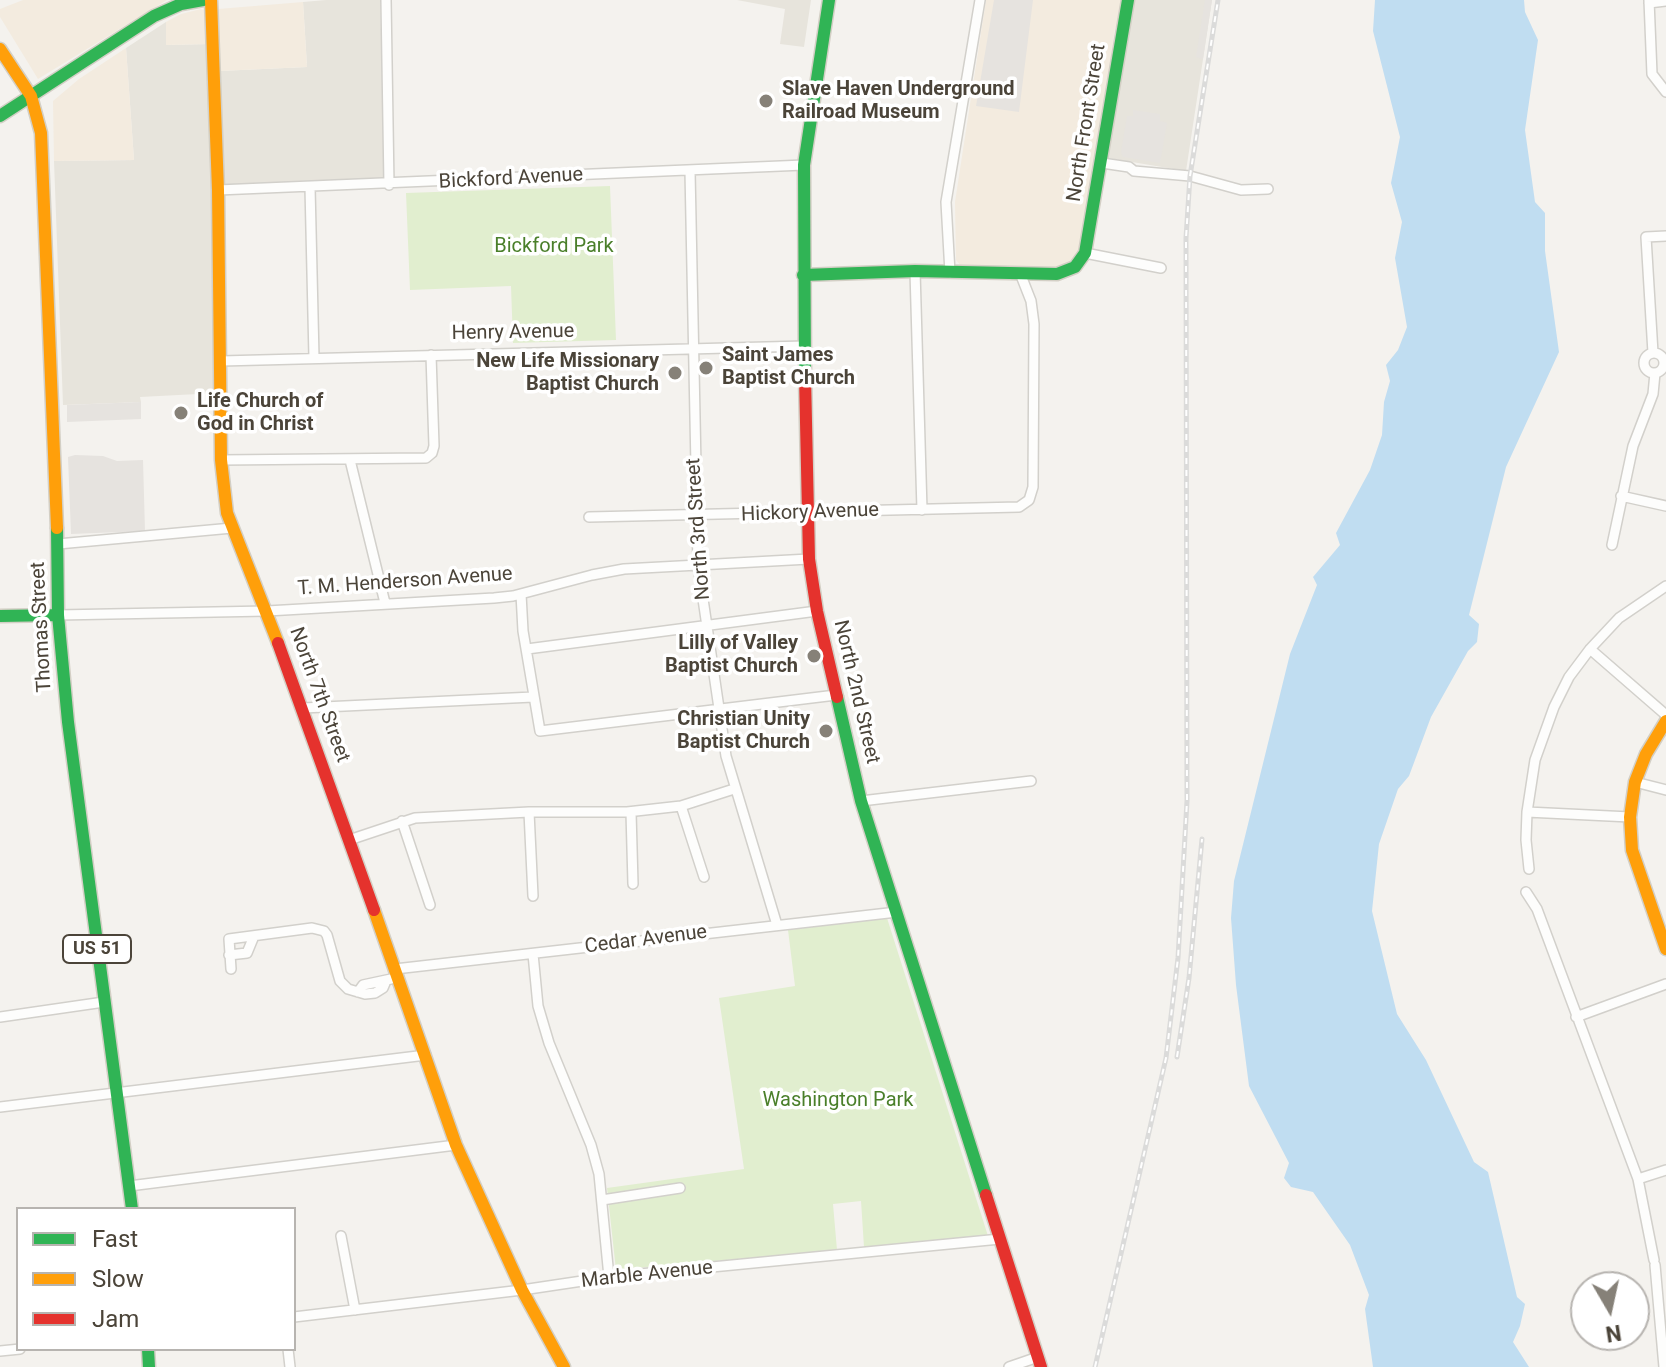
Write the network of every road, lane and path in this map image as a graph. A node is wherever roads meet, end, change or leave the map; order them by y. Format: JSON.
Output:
{"nodes":[{"id":1,"x":203,"y":0,"type":"edge"},
{"id":2,"x":211,"y":0,"type":"edge"},
{"id":3,"x":386,"y":0,"type":"edge"},
{"id":4,"x":829,"y":0,"type":"edge"},
{"id":5,"x":980,"y":0,"type":"edge"},
{"id":6,"x":1128,"y":0,"type":"edge"},
{"id":7,"x":1666,"y":1,"type":"edge"},
{"id":8,"x":1649,"y":2,"type":"edge"},
{"id":9,"x":0,"y":49,"type":"edge"},
{"id":10,"x":1666,"y":92,"type":"edge"},
{"id":11,"x":31,"y":96,"type":"junction"},
{"id":12,"x":0,"y":116,"type":"edge"},
{"id":13,"x":1102,"y":163,"type":"junction"},
{"id":14,"x":804,"y":165,"type":"junction"},
{"id":15,"x":690,"y":171,"type":"junction"},
{"id":16,"x":389,"y":185,"type":"junction"},
{"id":17,"x":310,"y":187,"type":"junction"},
{"id":18,"x":1268,"y":189,"type":"dead end"},
{"id":19,"x":218,"y":190,"type":"junction"},
{"id":20,"x":1666,"y":236,"type":"edge"},
{"id":21,"x":1085,"y":253,"type":"junction"},
{"id":22,"x":1161,"y":268,"type":"dead end"},
{"id":23,"x":915,"y":271,"type":"junction"},
{"id":24,"x":950,"y":273,"type":"junction"},
{"id":25,"x":1020,"y":273,"type":"junction"},
{"id":26,"x":803,"y":275,"type":"junction"},
{"id":27,"x":805,"y":346,"type":"junction"},
{"id":28,"x":692,"y":349,"type":"junction"},
{"id":29,"x":1653,"y":353,"type":"junction"},
{"id":30,"x":431,"y":355,"type":"junction"},
{"id":31,"x":314,"y":358,"type":"junction"},
{"id":32,"x":221,"y":361,"type":"junction"},
{"id":33,"x":1665,"y":362,"type":"edge"},
{"id":34,"x":1655,"y":373,"type":"junction"},
{"id":35,"x":221,"y":460,"type":"junction"},
{"id":36,"x":350,"y":460,"type":"junction"},
{"id":37,"x":1621,"y":496,"type":"junction"},
{"id":38,"x":1666,"y":506,"type":"edge"},
{"id":39,"x":922,"y":510,"type":"junction"},
{"id":40,"x":807,"y":513,"type":"junction"},
{"id":41,"x":695,"y":516,"type":"junction"},
{"id":42,"x":589,"y":517,"type":"dead end"},
{"id":43,"x":232,"y":528,"type":"junction"},
{"id":44,"x":58,"y":544,"type":"junction"},
{"id":45,"x":1612,"y":545,"type":"dead end"},
{"id":46,"x":809,"y":559,"type":"junction"},
{"id":47,"x":698,"y":565,"type":"junction"},
{"id":48,"x":1666,"y":586,"type":"edge"},
{"id":49,"x":521,"y":594,"type":"junction"},
{"id":50,"x":385,"y":603,"type":"junction"},
{"id":51,"x":267,"y":611,"type":"junction"},
{"id":52,"x":817,"y":611,"type":"junction"},
{"id":53,"x":58,"y":615,"type":"junction"},
{"id":54,"x":0,"y":616,"type":"edge"},
{"id":55,"x":707,"y":625,"type":"junction"},
{"id":56,"x":527,"y":649,"type":"junction"},
{"id":57,"x":1590,"y":649,"type":"junction"},
{"id":58,"x":836,"y":695,"type":"junction"},
{"id":59,"x":533,"y":697,"type":"junction"},
{"id":60,"x":303,"y":708,"type":"junction"},
{"id":61,"x":719,"y":710,"type":"junction"},
{"id":62,"x":1666,"y":718,"type":"edge"},
{"id":63,"x":1031,"y":781,"type":"dead end"},
{"id":64,"x":1635,"y":782,"type":"junction"},
{"id":65,"x":734,"y":789,"type":"junction"},
{"id":66,"x":1666,"y":790,"type":"edge"},
{"id":67,"x":861,"y":801,"type":"junction"},
{"id":68,"x":681,"y":806,"type":"junction"},
{"id":69,"x":529,"y":812,"type":"junction"},
{"id":70,"x":631,"y":812,"type":"junction"},
{"id":71,"x":1527,"y":812,"type":"junction"},
{"id":72,"x":1630,"y":817,"type":"junction"},
{"id":73,"x":402,"y":821,"type":"junction"},
{"id":74,"x":349,"y":840,"type":"junction"},
{"id":75,"x":1529,"y":869,"type":"dead end"},
{"id":76,"x":704,"y":877,"type":"dead end"},
{"id":77,"x":633,"y":884,"type":"dead end"},
{"id":78,"x":1526,"y":892,"type":"dead end"},
{"id":79,"x":533,"y":896,"type":"dead end"},
{"id":80,"x":430,"y":905,"type":"dead end"},
{"id":81,"x":897,"y":912,"type":"junction"},
{"id":82,"x":777,"y":925,"type":"junction"},
{"id":83,"x":254,"y":936,"type":"junction"},
{"id":84,"x":1666,"y":949,"type":"edge"},
{"id":85,"x":533,"y":954,"type":"junction"},
{"id":86,"x":229,"y":955,"type":"junction"},
{"id":87,"x":231,"y":969,"type":"dead end"},
{"id":88,"x":393,"y":975,"type":"junction"},
{"id":89,"x":1666,"y":984,"type":"edge"},
{"id":90,"x":104,"y":1002,"type":"junction"},
{"id":91,"x":0,"y":1017,"type":"edge"},
{"id":92,"x":1576,"y":1017,"type":"junction"},
{"id":93,"x":426,"y":1055,"type":"junction"},
{"id":94,"x":116,"y":1093,"type":"junction"},
{"id":95,"x":0,"y":1107,"type":"edge"},
{"id":96,"x":456,"y":1145,"type":"junction"},
{"id":97,"x":1666,"y":1170,"type":"edge"},
{"id":98,"x":1638,"y":1179,"type":"junction"},
{"id":99,"x":129,"y":1186,"type":"junction"},
{"id":100,"x":680,"y":1188,"type":"dead end"},
{"id":101,"x":602,"y":1200,"type":"junction"},
{"id":102,"x":132,"y":1207,"type":"edge"},
{"id":103,"x":341,"y":1236,"type":"dead end"},
{"id":104,"x":1000,"y":1239,"type":"junction"},
{"id":105,"x":609,"y":1277,"type":"junction"},
{"id":106,"x":522,"y":1290,"type":"junction"},
{"id":107,"x":355,"y":1310,"type":"junction"},
{"id":108,"x":296,"y":1317,"type":"edge"},
{"id":109,"x":1662,"y":1319,"type":"edge"},
{"id":110,"x":1040,"y":1362,"type":"edge"},
{"id":111,"x":564,"y":1367,"type":"edge"},
{"id":112,"x":1009,"y":1367,"type":"edge"},
{"id":113,"x":1664,"y":1367,"type":"edge"}],
"edges":[{"from":1,"to":11,"type":"main road"},
{"from":2,"to":19,"type":"main road","name":"North 7th Street"},
{"from":3,"to":16,"type":"street"},
{"from":4,"to":14,"type":"main road","name":"North 2nd Street"},
{"from":5,"to":24,"type":"street"},
{"from":6,"to":13,"type":"main road","name":"North Front Street"},
{"from":7,"to":8,"type":"street"},
{"from":8,"to":10,"type":"street"},
{"from":9,"to":11,"type":"main road","name":"Thomas Street","number":"US 51"},
{"from":11,"to":12,"type":"main road"},
{"from":11,"to":44,"type":"main road","name":"Thomas Street","number":"US 51"},
{"from":13,"to":18,"type":"street"},
{"from":13,"to":21,"type":"main road","name":"North Front Street"},
{"from":14,"to":15,"type":"street","name":"Bickford Avenue"},
{"from":14,"to":26,"type":"main road","name":"North 2nd Street"},
{"from":15,"to":16,"type":"street","name":"Bickford Avenue"},
{"from":15,"to":28,"type":"street","name":"North 3rd Street"},
{"from":16,"to":17,"type":"street","name":"Bickford Avenue"},
{"from":17,"to":19,"type":"street","name":"Bickford Avenue"},
{"from":17,"to":31,"type":"street"},
{"from":19,"to":32,"type":"main road","name":"North 7th Street"},
{"from":20,"to":29,"type":"street"},
{"from":21,"to":22,"type":"street"},
{"from":21,"to":25,"type":"main road"},
{"from":23,"to":24,"type":"main road"},
{"from":23,"to":26,"type":"main road"},
{"from":23,"to":39,"type":"street"},
{"from":24,"to":25,"type":"main road"},
{"from":25,"to":39,"type":"street","name":"Hickory Avenue"},
{"from":26,"to":27,"type":"main road","name":"North 2nd Street"},
{"from":27,"to":28,"type":"street","name":"Henry Avenue"},
{"from":27,"to":40,"type":"main road","name":"North 2nd Street"},
{"from":28,"to":30,"type":"street","name":"Henry Avenue"},
{"from":28,"to":41,"type":"street","name":"North 3rd Street"},
{"from":29,"to":33,"type":"street"},
{"from":29,"to":34,"type":"street"},
{"from":30,"to":31,"type":"street","name":"Henry Avenue"},
{"from":30,"to":36,"type":"street"},
{"from":31,"to":32,"type":"street","name":"Henry Avenue"},
{"from":32,"to":35,"type":"main road","name":"North 7th Street"},
{"from":33,"to":34,"type":"street"},
{"from":34,"to":37,"type":"street"},
{"from":35,"to":36,"type":"street"},
{"from":35,"to":43,"type":"main road","name":"North 7th Street"},
{"from":36,"to":50,"type":"street"},
{"from":37,"to":38,"type":"street"},
{"from":37,"to":45,"type":"street"},
{"from":39,"to":40,"type":"street","name":"Hickory Avenue"},
{"from":40,"to":41,"type":"street","name":"Hickory Avenue"},
{"from":40,"to":46,"type":"main road","name":"North 2nd Street"},
{"from":41,"to":42,"type":"street","name":"Hickory Avenue"},
{"from":41,"to":47,"type":"street","name":"North 3rd Street"},
{"from":43,"to":44,"type":"street"},
{"from":43,"to":51,"type":"main road","name":"North 7th Street"},
{"from":44,"to":53,"type":"main road","name":"Thomas Street","number":"US 51"},
{"from":46,"to":47,"type":"street","name":"T. M. Henderson Avenue"},
{"from":46,"to":52,"type":"main road","name":"North 2nd Street"},
{"from":47,"to":49,"type":"street","name":"T. M. Henderson Avenue"},
{"from":47,"to":55,"type":"street","name":"North 3rd Street"},
{"from":48,"to":57,"type":"street"},
{"from":49,"to":50,"type":"street","name":"T. M. Henderson Avenue"},
{"from":49,"to":56,"type":"street"},
{"from":50,"to":51,"type":"street","name":"T. M. Henderson Avenue"},
{"from":51,"to":53,"type":"street","name":"T. M. Henderson Avenue"},
{"from":51,"to":60,"type":"main road","name":"North 7th Street"},
{"from":52,"to":55,"type":"street"},
{"from":52,"to":58,"type":"main road","name":"North 2nd Street"},
{"from":53,"to":54,"type":"main road","name":"T. M. Henderson Avenue"},
{"from":53,"to":90,"type":"main road","name":"Thomas Street","number":"US 51"},
{"from":55,"to":56,"type":"street"},
{"from":55,"to":61,"type":"street","name":"North 3rd Street"},
{"from":56,"to":59,"type":"street"},
{"from":57,"to":62,"type":"street"},
{"from":57,"to":71,"type":"street"},
{"from":58,"to":61,"type":"street"},
{"from":58,"to":67,"type":"main road","name":"North 2nd Street"},
{"from":59,"to":60,"type":"street"},
{"from":59,"to":61,"type":"street"},
{"from":60,"to":74,"type":"main road","name":"North 7th Street"},
{"from":61,"to":65,"type":"street","name":"North 3rd Street"},
{"from":62,"to":64,"type":"main road"},
{"from":63,"to":67,"type":"street"},
{"from":64,"to":66,"type":"street"},
{"from":64,"to":72,"type":"main road"},
{"from":65,"to":68,"type":"street"},
{"from":65,"to":82,"type":"street","name":"North 3rd Street"},
{"from":67,"to":81,"type":"main road","name":"North 2nd Street"},
{"from":68,"to":70,"type":"street"},
{"from":68,"to":76,"type":"street"},
{"from":69,"to":70,"type":"street"},
{"from":69,"to":73,"type":"street"},
{"from":69,"to":79,"type":"street"},
{"from":70,"to":77,"type":"street"},
{"from":71,"to":72,"type":"street"},
{"from":71,"to":75,"type":"street"},
{"from":72,"to":84,"type":"main road"},
{"from":73,"to":74,"type":"street"},
{"from":73,"to":80,"type":"street"},
{"from":74,"to":88,"type":"main road","name":"North 7th Street"},
{"from":78,"to":92,"type":"street"},
{"from":81,"to":82,"type":"street","name":"Cedar Avenue"},
{"from":81,"to":104,"type":"main road","name":"North 2nd Street"},
{"from":82,"to":85,"type":"street","name":"Cedar Avenue"},
{"from":83,"to":86,"type":"street"},
{"from":83,"to":86,"type":"street"},
{"from":83,"to":88,"type":"street","name":"Cedar Avenue"},
{"from":85,"to":88,"type":"street","name":"Cedar Avenue"},
{"from":85,"to":101,"type":"street"},
{"from":86,"to":87,"type":"street"},
{"from":88,"to":93,"type":"main road","name":"North 7th Street"},
{"from":89,"to":92,"type":"street"},
{"from":90,"to":91,"type":"street"},
{"from":90,"to":94,"type":"main road","name":"Thomas Street","number":"US 51"},
{"from":92,"to":98,"type":"street"},
{"from":93,"to":94,"type":"street"},
{"from":93,"to":96,"type":"main road","name":"North 7th Street"},
{"from":94,"to":95,"type":"street"},
{"from":94,"to":99,"type":"main road","name":"Thomas Street","number":"US 51"},
{"from":96,"to":99,"type":"street"},
{"from":96,"to":106,"type":"main road","name":"North 7th Street"},
{"from":97,"to":98,"type":"street"},
{"from":98,"to":109,"type":"street"},
{"from":99,"to":102,"type":"main road","name":"Thomas Street","number":"US 51"},
{"from":100,"to":101,"type":"street"},
{"from":101,"to":105,"type":"street"},
{"from":103,"to":107,"type":"street"},
{"from":104,"to":105,"type":"street","name":"Marble Avenue"},
{"from":104,"to":110,"type":"main road","name":"North 2nd Street"},
{"from":105,"to":106,"type":"street","name":"Marble Avenue"},
{"from":106,"to":107,"type":"street","name":"Marble Avenue"},
{"from":106,"to":111,"type":"main road","name":"North 7th Street"},
{"from":107,"to":108,"type":"street","name":"Marble Avenue"},
{"from":109,"to":113,"type":"street"},
{"from":110,"to":112,"type":"street"}]}
